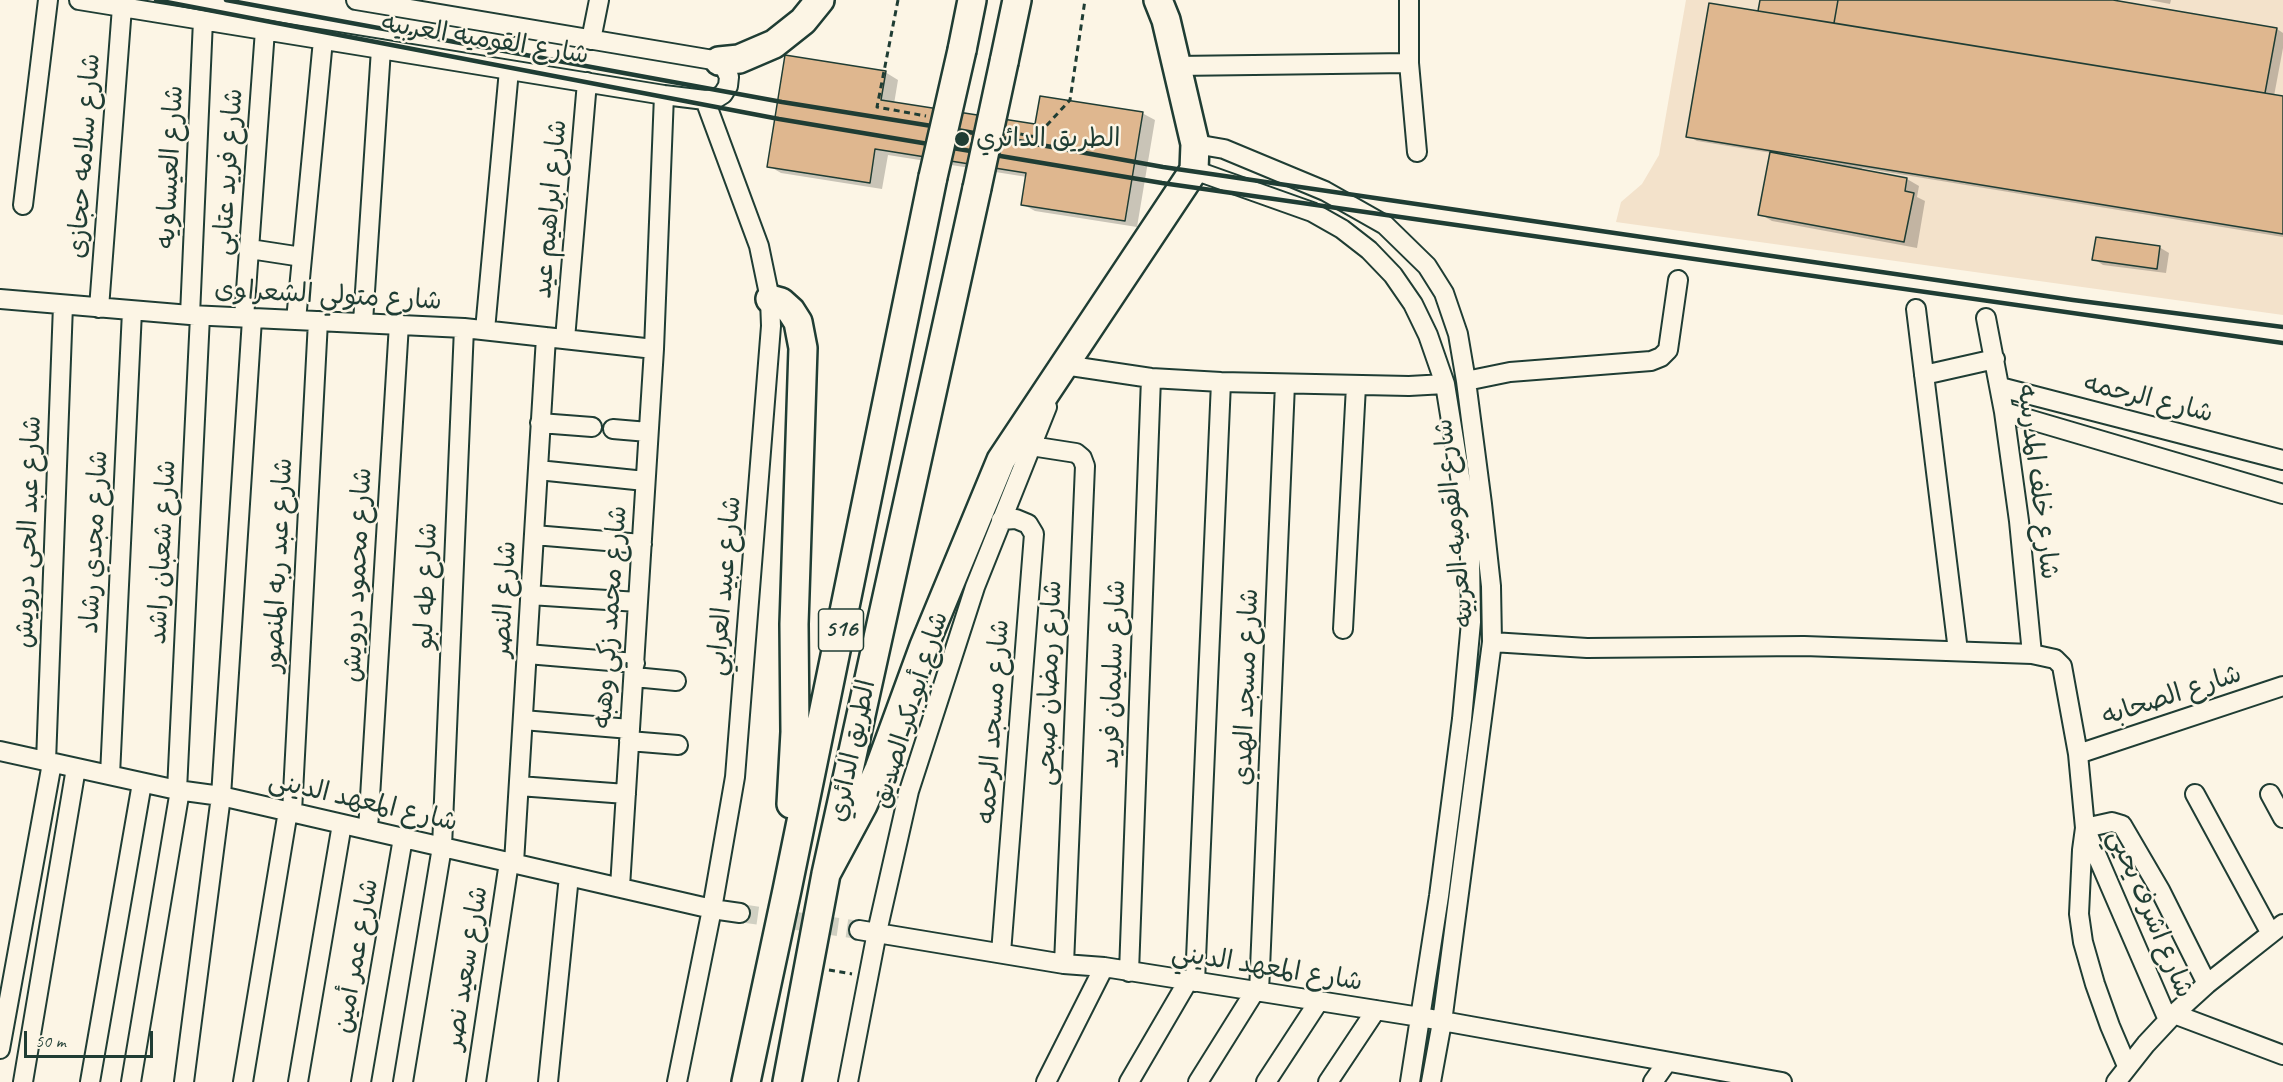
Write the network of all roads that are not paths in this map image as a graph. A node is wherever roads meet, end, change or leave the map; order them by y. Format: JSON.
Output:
{"nodes":[{"id":1,"x":48,"y":0,"type":"edge"},
{"id":2,"x":79,"y":0,"type":"edge"},
{"id":3,"x":356,"y":0,"type":"edge"},
{"id":4,"x":599,"y":0,"type":"edge"},
{"id":5,"x":820,"y":0,"type":"edge"},
{"id":6,"x":972,"y":0,"type":"edge"},
{"id":7,"x":1017,"y":0,"type":"edge"},
{"id":8,"x":1409,"y":0,"type":"edge"},
{"id":9,"x":399,"y":4,"type":"edge"},
{"id":10,"x":1164,"y":6,"type":"edge"},
{"id":11,"x":122,"y":7,"type":"junction"},
{"id":12,"x":203,"y":20,"type":"junction"},
{"id":13,"x":265,"y":30,"type":"junction"},
{"id":14,"x":323,"y":40,"type":"junction"},
{"id":15,"x":591,"y":40,"type":"junction"},
{"id":16,"x":381,"y":49,"type":"junction"},
{"id":17,"x":719,"y":61,"type":"junction"},
{"id":18,"x":1409,"y":63,"type":"junction"},
{"id":19,"x":1176,"y":66,"type":"junction"},
{"id":20,"x":509,"y":70,"type":"junction"},
{"id":21,"x":587,"y":82,"type":"junction"},
{"id":22,"x":664,"y":95,"type":"junction"},
{"id":23,"x":705,"y":100,"type":"junction"},
{"id":24,"x":1417,"y":152,"type":"dead end"},
{"id":25,"x":1194,"y":157,"type":"junction"},
{"id":26,"x":23,"y":205,"type":"dead end"},
{"id":27,"x":250,"y":249,"type":"junction"},
{"id":28,"x":302,"y":257,"type":"junction"},
{"id":29,"x":1678,"y":279,"type":"dead end"},
{"id":30,"x":0,"y":299,"type":"edge"},
{"id":31,"x":770,"y":299,"type":"junction"},
{"id":32,"x":63,"y":305,"type":"junction"},
{"id":33,"x":99,"y":308,"type":"junction"},
{"id":34,"x":1916,"y":309,"type":"dead end"},
{"id":35,"x":132,"y":311,"type":"junction"},
{"id":36,"x":195,"y":315,"type":"junction"},
{"id":37,"x":248,"y":318,"type":"junction"},
{"id":38,"x":1986,"y":318,"type":"dead end"},
{"id":39,"x":296,"y":320,"type":"junction"},
{"id":40,"x":318,"y":321,"type":"junction"},
{"id":41,"x":363,"y":322,"type":"junction"},
{"id":42,"x":399,"y":324,"type":"junction"},
{"id":43,"x":464,"y":328,"type":"junction"},
{"id":44,"x":485,"y":330,"type":"junction"},
{"id":45,"x":546,"y":337,"type":"junction"},
{"id":46,"x":565,"y":339,"type":"junction"},
{"id":47,"x":654,"y":349,"type":"junction"},
{"id":48,"x":1995,"y":359,"type":"junction"},
{"id":49,"x":1064,"y":365,"type":"junction"},
{"id":50,"x":1924,"y":375,"type":"junction"},
{"id":51,"x":1150,"y":378,"type":"junction"},
{"id":52,"x":1466,"y":381,"type":"junction"},
{"id":53,"x":1221,"y":382,"type":"junction"},
{"id":54,"x":1286,"y":384,"type":"junction"},
{"id":55,"x":1445,"y":384,"type":"junction"},
{"id":56,"x":1356,"y":386,"type":"junction"},
{"id":57,"x":2000,"y":387,"type":"junction"},
{"id":58,"x":2004,"y":412,"type":"junction"},
{"id":59,"x":540,"y":423,"type":"junction"},
{"id":60,"x":592,"y":427,"type":"dead end"},
{"id":61,"x":614,"y":429,"type":"dead end"},
{"id":62,"x":648,"y":432,"type":"junction"},
{"id":63,"x":1031,"y":446,"type":"junction"},
{"id":64,"x":2283,"y":460,"type":"edge"},
{"id":65,"x":538,"y":470,"type":"junction"},
{"id":66,"x":645,"y":481,"type":"junction"},
{"id":67,"x":2283,"y":494,"type":"edge"},
{"id":68,"x":1001,"y":520,"type":"junction"},
{"id":69,"x":534,"y":536,"type":"junction"},
{"id":70,"x":642,"y":544,"type":"junction"},
{"id":71,"x":530,"y":595,"type":"junction"},
{"id":72,"x":638,"y":602,"type":"junction"},
{"id":73,"x":1343,"y":629,"type":"dead end"},
{"id":74,"x":1492,"y":642,"type":"junction"},
{"id":75,"x":1958,"y":651,"type":"junction"},
{"id":76,"x":527,"y":654,"type":"junction"},
{"id":77,"x":2032,"y":654,"type":"junction"},
{"id":78,"x":634,"y":670,"type":"junction"},
{"id":79,"x":676,"y":681,"type":"dead end"},
{"id":80,"x":2283,"y":686,"type":"edge"},
{"id":81,"x":523,"y":720,"type":"junction"},
{"id":82,"x":630,"y":735,"type":"junction"},
{"id":83,"x":678,"y":745,"type":"dead end"},
{"id":84,"x":0,"y":752,"type":"edge"},
{"id":85,"x":2078,"y":754,"type":"junction"},
{"id":86,"x":49,"y":762,"type":"junction"},
{"id":87,"x":76,"y":768,"type":"junction"},
{"id":88,"x":110,"y":775,"type":"junction"},
{"id":89,"x":142,"y":783,"type":"junction"},
{"id":90,"x":519,"y":786,"type":"junction"},
{"id":91,"x":179,"y":790,"type":"junction"},
{"id":92,"x":626,"y":794,"type":"junction"},
{"id":93,"x":2194,"y":794,"type":"dead end"},
{"id":94,"x":2270,"y":794,"type":"dead end"},
{"id":95,"x":221,"y":796,"type":"junction"},
{"id":96,"x":290,"y":812,"type":"junction"},
{"id":97,"x":2283,"y":818,"type":"edge"},
{"id":98,"x":342,"y":824,"type":"junction"},
{"id":99,"x":2085,"y":828,"type":"junction"},
{"id":100,"x":368,"y":830,"type":"junction"},
{"id":101,"x":403,"y":838,"type":"junction"},
{"id":102,"x":442,"y":847,"type":"junction"},
{"id":103,"x":511,"y":862,"type":"junction"},
{"id":104,"x":826,"y":874,"type":"junction"},
{"id":105,"x":570,"y":876,"type":"junction"},
{"id":106,"x":620,"y":887,"type":"junction"},
{"id":107,"x":788,"y":890,"type":"junction"},
{"id":108,"x":712,"y":909,"type":"junction"},
{"id":109,"x":740,"y":913,"type":"tunnel mouth"},
{"id":110,"x":2277,"y":928,"type":"edge"},
{"id":111,"x":868,"y":931,"type":"junction"},
{"id":112,"x":1001,"y":953,"type":"junction"},
{"id":113,"x":1064,"y":964,"type":"junction"},
{"id":114,"x":1104,"y":968,"type":"junction"},
{"id":115,"x":1129,"y":972,"type":"junction"},
{"id":116,"x":1191,"y":982,"type":"junction"},
{"id":117,"x":2207,"y":984,"type":"junction"},
{"id":118,"x":1257,"y":991,"type":"junction"},
{"id":119,"x":1319,"y":1001,"type":"junction"},
{"id":120,"x":1376,"y":1010,"type":"junction"},
{"id":121,"x":1420,"y":1017,"type":"junction"},
{"id":122,"x":2171,"y":1017,"type":"junction"},
{"id":123,"x":1442,"y":1022,"type":"junction"},
{"id":124,"x":0,"y":1049,"type":"edge"},
{"id":125,"x":2283,"y":1055,"type":"edge"},
{"id":126,"x":1667,"y":1062,"type":"junction"},
{"id":127,"x":2127,"y":1066,"type":"junction"},
{"id":128,"x":23,"y":1082,"type":"edge"},
{"id":129,"x":90,"y":1082,"type":"edge"},
{"id":130,"x":131,"y":1082,"type":"edge"},
{"id":131,"x":184,"y":1082,"type":"edge"},
{"id":132,"x":243,"y":1082,"type":"edge"},
{"id":133,"x":298,"y":1082,"type":"edge"},
{"id":134,"x":361,"y":1082,"type":"edge"},
{"id":135,"x":403,"y":1082,"type":"edge"},
{"id":136,"x":476,"y":1082,"type":"edge"},
{"id":137,"x":548,"y":1082,"type":"edge"},
{"id":138,"x":677,"y":1082,"type":"edge"},
{"id":139,"x":746,"y":1082,"type":"edge"},
{"id":140,"x":787,"y":1082,"type":"edge"},
{"id":141,"x":848,"y":1082,"type":"edge"},
{"id":142,"x":1046,"y":1082,"type":"edge"},
{"id":143,"x":1129,"y":1082,"type":"edge"},
{"id":144,"x":1198,"y":1082,"type":"edge"},
{"id":145,"x":1266,"y":1082,"type":"edge"},
{"id":146,"x":1328,"y":1082,"type":"edge"},
{"id":147,"x":1410,"y":1082,"type":"edge"},
{"id":148,"x":1431,"y":1082,"type":"edge"},
{"id":149,"x":1653,"y":1082,"type":"edge"},
{"id":150,"x":1782,"y":1082,"type":"edge"},
{"id":151,"x":2116,"y":1082,"type":"edge"}],
"edges":[{"from":1,"to":26,"type":"street"},
{"from":2,"to":11,"type":"street","name":"شارع القوميه العربيه"},
{"from":3,"to":9,"type":"street","name":"شارع القوميه العربيه"},
{"from":4,"to":15,"type":"street"},
{"from":5,"to":17,"type":"highway"},
{"from":6,"to":107,"type":"highway","name":"الطريق الدائري","number":"516","bridge":true},
{"from":7,"to":104,"type":"highway","name":"الطريق الدائري","number":"516","bridge":true},
{"from":8,"to":18,"type":"street"},
{"from":9,"to":15,"type":"street","name":"شارع القوميه العربيه"},
{"from":10,"to":19,"type":"highway"},
{"from":11,"to":12,"type":"street","name":"شارع القوميه العربيه"},
{"from":11,"to":33,"type":"street","name":"شارع سلامه حجازى"},
{"from":12,"to":13,"type":"street","name":"شارع القوميه العربيه"},
{"from":12,"to":36,"type":"street","name":"شارع العيساويه"},
{"from":13,"to":14,"type":"street","name":"شارع القوميه العربيه"},
{"from":13,"to":27,"type":"street","name":"شارع فريد عتابى"},
{"from":14,"to":16,"type":"street","name":"شارع القوميه العربيه"},
{"from":14,"to":28,"type":"street"},
{"from":15,"to":17,"type":"street","name":"شارع القوميه العربيه"},
{"from":16,"to":20,"type":"street","name":"شارع القوميه العربيه"},
{"from":16,"to":41,"type":"street"},
{"from":17,"to":23,"type":"street"},
{"from":18,"to":19,"type":"street"},
{"from":18,"to":24,"type":"street"},
{"from":19,"to":25,"type":"highway"},
{"from":20,"to":21,"type":"street","name":"شارع القوميه العربيه"},
{"from":20,"to":44,"type":"street"},
{"from":21,"to":22,"type":"street","name":"شارع القوميه العربيه"},
{"from":21,"to":46,"type":"street","name":"شارع ابراهيم عيد"},
{"from":22,"to":23,"type":"street","name":"شارع القوميه العربيه"},
{"from":22,"to":47,"type":"street","name":"شارع محمد زكي وهبه"},
{"from":23,"to":31,"type":"street","name":"شارع عبيد العرابي"},
{"from":25,"to":49,"type":"highway"},
{"from":25,"to":52,"type":"street","name":"شارع القوميه العربيه"},
{"from":25,"to":55,"type":"street","name":"شارع القوميه العربيه"},
{"from":27,"to":28,"type":"street"},
{"from":27,"to":37,"type":"street","name":"شارع فريد عتابى"},
{"from":28,"to":39,"type":"street"},
{"from":29,"to":52,"type":"street"},
{"from":30,"to":32,"type":"street","name":"شارع متولي الشعراوى"},
{"from":31,"to":107,"type":"highway"},
{"from":31,"to":108,"type":"street","name":"شارع عبيد العرابي"},
{"from":32,"to":33,"type":"street","name":"شارع متولي الشعراوى"},
{"from":32,"to":86,"type":"street","name":"شارع عبد الحى درويش"},
{"from":33,"to":35,"type":"street","name":"شارع متولي الشعراوى"},
{"from":34,"to":50,"type":"street"},
{"from":35,"to":36,"type":"street","name":"شارع متولي الشعراوى"},
{"from":35,"to":88,"type":"street","name":"شارع مجدي رشاد"},
{"from":36,"to":37,"type":"street","name":"شارع متولي الشعراوى"},
{"from":36,"to":91,"type":"street","name":"شارع شعبان راشد"},
{"from":37,"to":39,"type":"street","name":"شارع متولي الشعراوى"},
{"from":37,"to":95,"type":"street","name":"شارع فريد عتابى"},
{"from":38,"to":48,"type":"street","name":"شارع خلف المدرسه"},
{"from":39,"to":40,"type":"street","name":"شارع متولي الشعراوى"},
{"from":40,"to":41,"type":"street","name":"شارع متولي الشعراوى"},
{"from":40,"to":96,"type":"street","name":"شارع عبد ربه المنصور"},
{"from":41,"to":42,"type":"street","name":"شارع متولي الشعراوى"},
{"from":42,"to":43,"type":"street","name":"شارع متولي الشعراوى"},
{"from":42,"to":100,"type":"street","name":"شارع محمود درويش"},
{"from":43,"to":44,"type":"street","name":"شارع متولي الشعراوى"},
{"from":43,"to":102,"type":"street","name":"شارع طه لبو"},
{"from":44,"to":45,"type":"street","name":"شارع متولي الشعراوى"},
{"from":45,"to":46,"type":"street","name":"شارع متولي الشعراوى"},
{"from":45,"to":59,"type":"street","name":"شارع النصر"},
{"from":46,"to":47,"type":"street","name":"شارع متولي الشعراوى"},
{"from":47,"to":62,"type":"street","name":"شارع محمد زكي وهبه"},
{"from":48,"to":50,"type":"street"},
{"from":48,"to":57,"type":"street","name":"شارع خلف المدرسه"},
{"from":49,"to":51,"type":"street"},
{"from":49,"to":63,"type":"street","name":"شارع أبو بكر الصديق"},
{"from":49,"to":104,"type":"highway"},
{"from":50,"to":75,"type":"street"},
{"from":51,"to":53,"type":"street"},
{"from":51,"to":115,"type":"street","name":"شارع سليمان فريد"},
{"from":52,"to":74,"type":"street","name":"شارع القوميه العربيه"},
{"from":53,"to":54,"type":"street"},
{"from":53,"to":116,"type":"street"},
{"from":54,"to":56,"type":"street"},
{"from":54,"to":118,"type":"street","name":"شارع مسجد الهدي"},
{"from":55,"to":56,"type":"street"},
{"from":55,"to":121,"type":"street","name":"شارع القوميه العربيه"},
{"from":56,"to":73,"type":"street"},
{"from":57,"to":58,"type":"street","name":"شارع خلف المدرسه"},
{"from":57,"to":64,"type":"street","name":"شارع الرحمه"},
{"from":58,"to":67,"type":"street"},
{"from":58,"to":77,"type":"street","name":"شارع خلف المدرسه"},
{"from":59,"to":60,"type":"street"},
{"from":59,"to":65,"type":"street","name":"شارع النصر"},
{"from":61,"to":62,"type":"street"},
{"from":62,"to":66,"type":"street","name":"شارع محمد زكي وهبه"},
{"from":63,"to":68,"type":"street","name":"شارع أبو بكر الصديق"},
{"from":63,"to":113,"type":"street","name":"شارع رمضان صبحى"},
{"from":65,"to":66,"type":"street"},
{"from":65,"to":69,"type":"street","name":"شارع النصر"},
{"from":66,"to":70,"type":"street","name":"شارع محمد زكي وهبه"},
{"from":68,"to":111,"type":"street","name":"شارع أبو بكر الصديق"},
{"from":68,"to":112,"type":"street","name":"شارع مسجد الرحمه"},
{"from":69,"to":70,"type":"street"},
{"from":69,"to":71,"type":"street","name":"شارع النصر"},
{"from":70,"to":72,"type":"street","name":"شارع محمد زكي وهبه"},
{"from":71,"to":72,"type":"street"},
{"from":71,"to":76,"type":"street","name":"شارع النصر"},
{"from":72,"to":78,"type":"street","name":"شارع محمد زكي وهبه"},
{"from":74,"to":75,"type":"street"},
{"from":74,"to":123,"type":"street","name":"شارع القوميه العربيه"},
{"from":75,"to":77,"type":"street"},
{"from":76,"to":78,"type":"street"},
{"from":76,"to":81,"type":"street","name":"شارع النصر"},
{"from":77,"to":85,"type":"street"},
{"from":78,"to":79,"type":"street"},
{"from":78,"to":82,"type":"street","name":"شارع محمد زكي وهبه"},
{"from":80,"to":85,"type":"street","name":"شارع الصحابه"},
{"from":81,"to":82,"type":"street"},
{"from":81,"to":90,"type":"street","name":"شارع النصر"},
{"from":82,"to":83,"type":"street"},
{"from":82,"to":92,"type":"street","name":"شارع محمد زكي وهبه"},
{"from":84,"to":86,"type":"street","name":"شارع المعهد الدينى"},
{"from":85,"to":99,"type":"street"},
{"from":86,"to":87,"type":"street","name":"شارع المعهد الدينى"},
{"from":86,"to":124,"type":"street","name":"شارع عبد الحى درويش"},
{"from":87,"to":88,"type":"street","name":"شارع المعهد الدينى"},
{"from":87,"to":128,"type":"street"},
{"from":88,"to":89,"type":"street","name":"شارع المعهد الدينى"},
{"from":89,"to":91,"type":"street","name":"شارع المعهد الدينى"},
{"from":89,"to":129,"type":"street"},
{"from":90,"to":92,"type":"street"},
{"from":90,"to":103,"type":"street","name":"شارع النصر"},
{"from":91,"to":95,"type":"street","name":"شارع المعهد الدينى"},
{"from":91,"to":130,"type":"street","name":"شارع شعبان راشد"},
{"from":92,"to":106,"type":"street","name":"شارع محمد زكي وهبه"},
{"from":93,"to":110,"type":"street"},
{"from":94,"to":97,"type":"street"},
{"from":95,"to":96,"type":"street","name":"شارع المعهد الدينى"},
{"from":95,"to":131,"type":"street","name":"شارع فريد عتابى"},
{"from":96,"to":98,"type":"street","name":"شارع المعهد الدينى"},
{"from":96,"to":132,"type":"street","name":"شارع عبد ربه المنصور"},
{"from":98,"to":100,"type":"street","name":"شارع المعهد الدينى"},
{"from":98,"to":133,"type":"street"},
{"from":99,"to":117,"type":"street"},
{"from":99,"to":122,"type":"street","name":"شارع اشرف يحيي"},
{"from":99,"to":127,"type":"street"},
{"from":100,"to":101,"type":"street","name":"شارع المعهد الدينى"},
{"from":101,"to":102,"type":"street","name":"شارع المعهد الدينى"},
{"from":101,"to":134,"type":"street","name":"شارع عمر أمين"},
{"from":102,"to":103,"type":"street","name":"شارع المعهد الدينى"},
{"from":102,"to":135,"type":"street","name":"شارع طه لبو"},
{"from":103,"to":105,"type":"street","name":"شارع المعهد الدينى"},
{"from":103,"to":136,"type":"street","name":"شارع سعيد نصر"},
{"from":104,"to":140,"type":"highway","name":"الطريق الدائري","number":"516"},
{"from":105,"to":106,"type":"street","name":"شارع المعهد الدينى"},
{"from":105,"to":137,"type":"street"},
{"from":106,"to":108,"type":"street","name":"شارع المعهد الدينى"},
{"from":107,"to":139,"type":"highway","name":"الطريق الدائري","number":"516"},
{"from":108,"to":109,"type":"street"},
{"from":108,"to":138,"type":"street","name":"شارع عبيد العرابي"},
{"from":110,"to":117,"type":"street"},
{"from":111,"to":112,"type":"street","name":"شارع المعهد الديني"},
{"from":111,"to":141,"type":"street","name":"شارع أبو بكر الصديق"},
{"from":112,"to":113,"type":"street","name":"شارع المعهد الديني"},
{"from":113,"to":114,"type":"street","name":"شارع المعهد الديني"},
{"from":114,"to":115,"type":"street","name":"شارع المعهد الديني"},
{"from":114,"to":142,"type":"street"},
{"from":115,"to":116,"type":"street","name":"شارع المعهد الديني"},
{"from":116,"to":118,"type":"street","name":"شارع المعهد الديني"},
{"from":116,"to":143,"type":"street"},
{"from":117,"to":122,"type":"street"},
{"from":118,"to":119,"type":"street","name":"شارع المعهد الديني"},
{"from":118,"to":144,"type":"street"},
{"from":119,"to":120,"type":"street","name":"شارع المعهد الديني"},
{"from":119,"to":145,"type":"street"},
{"from":120,"to":121,"type":"street","name":"شارع المعهد الديني"},
{"from":120,"to":146,"type":"street"},
{"from":121,"to":123,"type":"street","name":"شارع المعهد الديني"},
{"from":121,"to":147,"type":"street","name":"شارع القوميه العربيه"},
{"from":122,"to":125,"type":"street"},
{"from":122,"to":127,"type":"street"},
{"from":123,"to":126,"type":"street","name":"شارع المعهد الديني"},
{"from":123,"to":148,"type":"street","name":"شارع القوميه العربيه"},
{"from":126,"to":149,"type":"street"},
{"from":126,"to":150,"type":"street","name":"شارع المعهد الديني"},
{"from":127,"to":151,"type":"street"}]}
